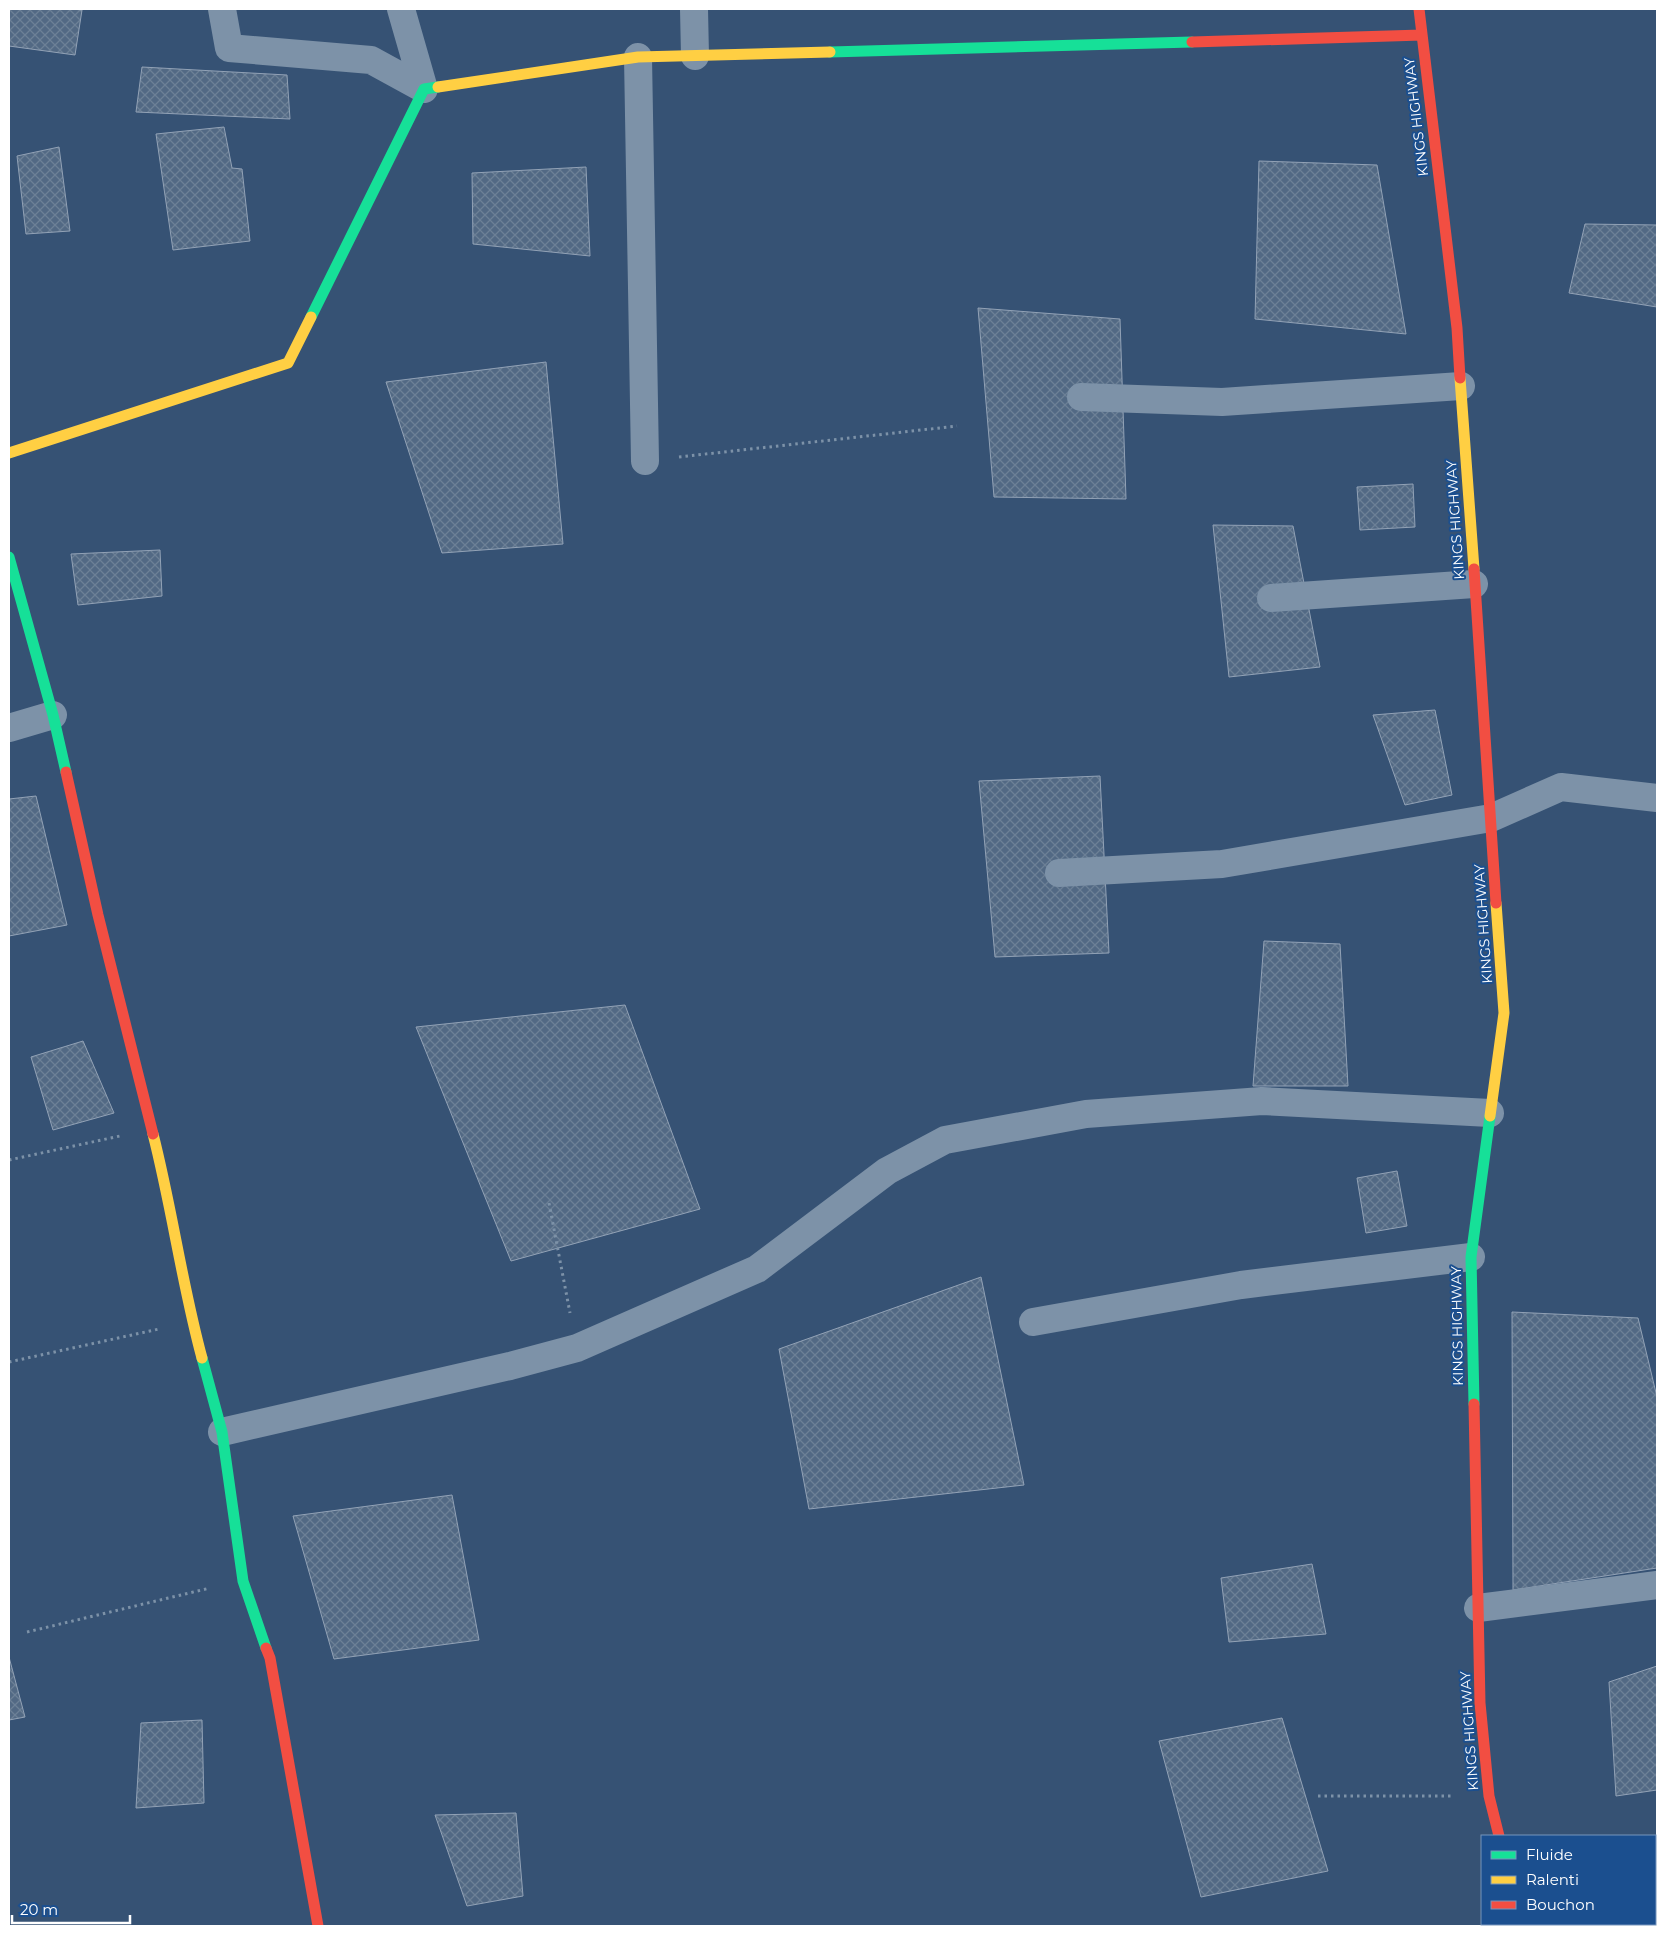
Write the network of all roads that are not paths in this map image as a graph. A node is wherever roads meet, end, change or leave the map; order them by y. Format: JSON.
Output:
{"nodes":[{"id":1,"x":222,"y":9,"type":"edge"},
{"id":2,"x":401,"y":9,"type":"edge"},
{"id":3,"x":694,"y":9,"type":"edge"},
{"id":4,"x":1419,"y":9,"type":"edge"},
{"id":5,"x":1422,"y":35,"type":"junction"},
{"id":6,"x":695,"y":56,"type":"junction"},
{"id":7,"x":638,"y":57,"type":"junction"},
{"id":8,"x":424,"y":89,"type":"junction"},
{"id":9,"x":1461,"y":386,"type":"junction"},
{"id":10,"x":1081,"y":397,"type":"dead end"},
{"id":11,"x":9,"y":453,"type":"edge"},
{"id":12,"x":645,"y":461,"type":"road end"},
{"id":13,"x":9,"y":556,"type":"edge"},
{"id":14,"x":1474,"y":584,"type":"junction"},
{"id":15,"x":1271,"y":598,"type":"dead end"},
{"id":16,"x":53,"y":715,"type":"junction"},
{"id":17,"x":9,"y":728,"type":"edge"},
{"id":18,"x":1657,"y":798,"type":"edge"},
{"id":19,"x":1490,"y":818,"type":"junction"},
{"id":20,"x":1059,"y":873,"type":"dead end"},
{"id":21,"x":1490,"y":1114,"type":"junction"},
{"id":22,"x":1471,"y":1257,"type":"junction"},
{"id":23,"x":1033,"y":1322,"type":"dead end"},
{"id":24,"x":222,"y":1432,"type":"junction"},
{"id":25,"x":1657,"y":1585,"type":"edge"},
{"id":26,"x":1478,"y":1608,"type":"junction"},
{"id":27,"x":1499,"y":1835,"type":"edge"},
{"id":28,"x":318,"y":1926,"type":"edge"}],
"edges":[{"from":1,"to":8,"type":"street"},
{"from":2,"to":8,"type":"street"},
{"from":3,"to":6,"type":"street"},
{"from":4,"to":5,"type":"street","name":"KINGS HIGHWAY"},
{"from":5,"to":6,"type":"street"},
{"from":5,"to":9,"type":"street","name":"KINGS HIGHWAY"},
{"from":6,"to":7,"type":"street"},
{"from":7,"to":8,"type":"street"},
{"from":7,"to":12,"type":"street"},
{"from":8,"to":11,"type":"street"},
{"from":9,"to":10,"type":"street"},
{"from":9,"to":14,"type":"street","name":"KINGS HIGHWAY"},
{"from":13,"to":16,"type":"street"},
{"from":14,"to":15,"type":"street"},
{"from":14,"to":19,"type":"street","name":"KINGS HIGHWAY"},
{"from":16,"to":17,"type":"street"},
{"from":16,"to":24,"type":"street"},
{"from":18,"to":19,"type":"street"},
{"from":19,"to":20,"type":"street"},
{"from":19,"to":21,"type":"street","name":"KINGS HIGHWAY"},
{"from":21,"to":22,"type":"street","name":"KINGS HIGHWAY"},
{"from":21,"to":24,"type":"street"},
{"from":22,"to":23,"type":"street"},
{"from":22,"to":26,"type":"street","name":"KINGS HIGHWAY"},
{"from":24,"to":28,"type":"street"},
{"from":25,"to":26,"type":"street"},
{"from":26,"to":27,"type":"street","name":"KINGS HIGHWAY"}]}
